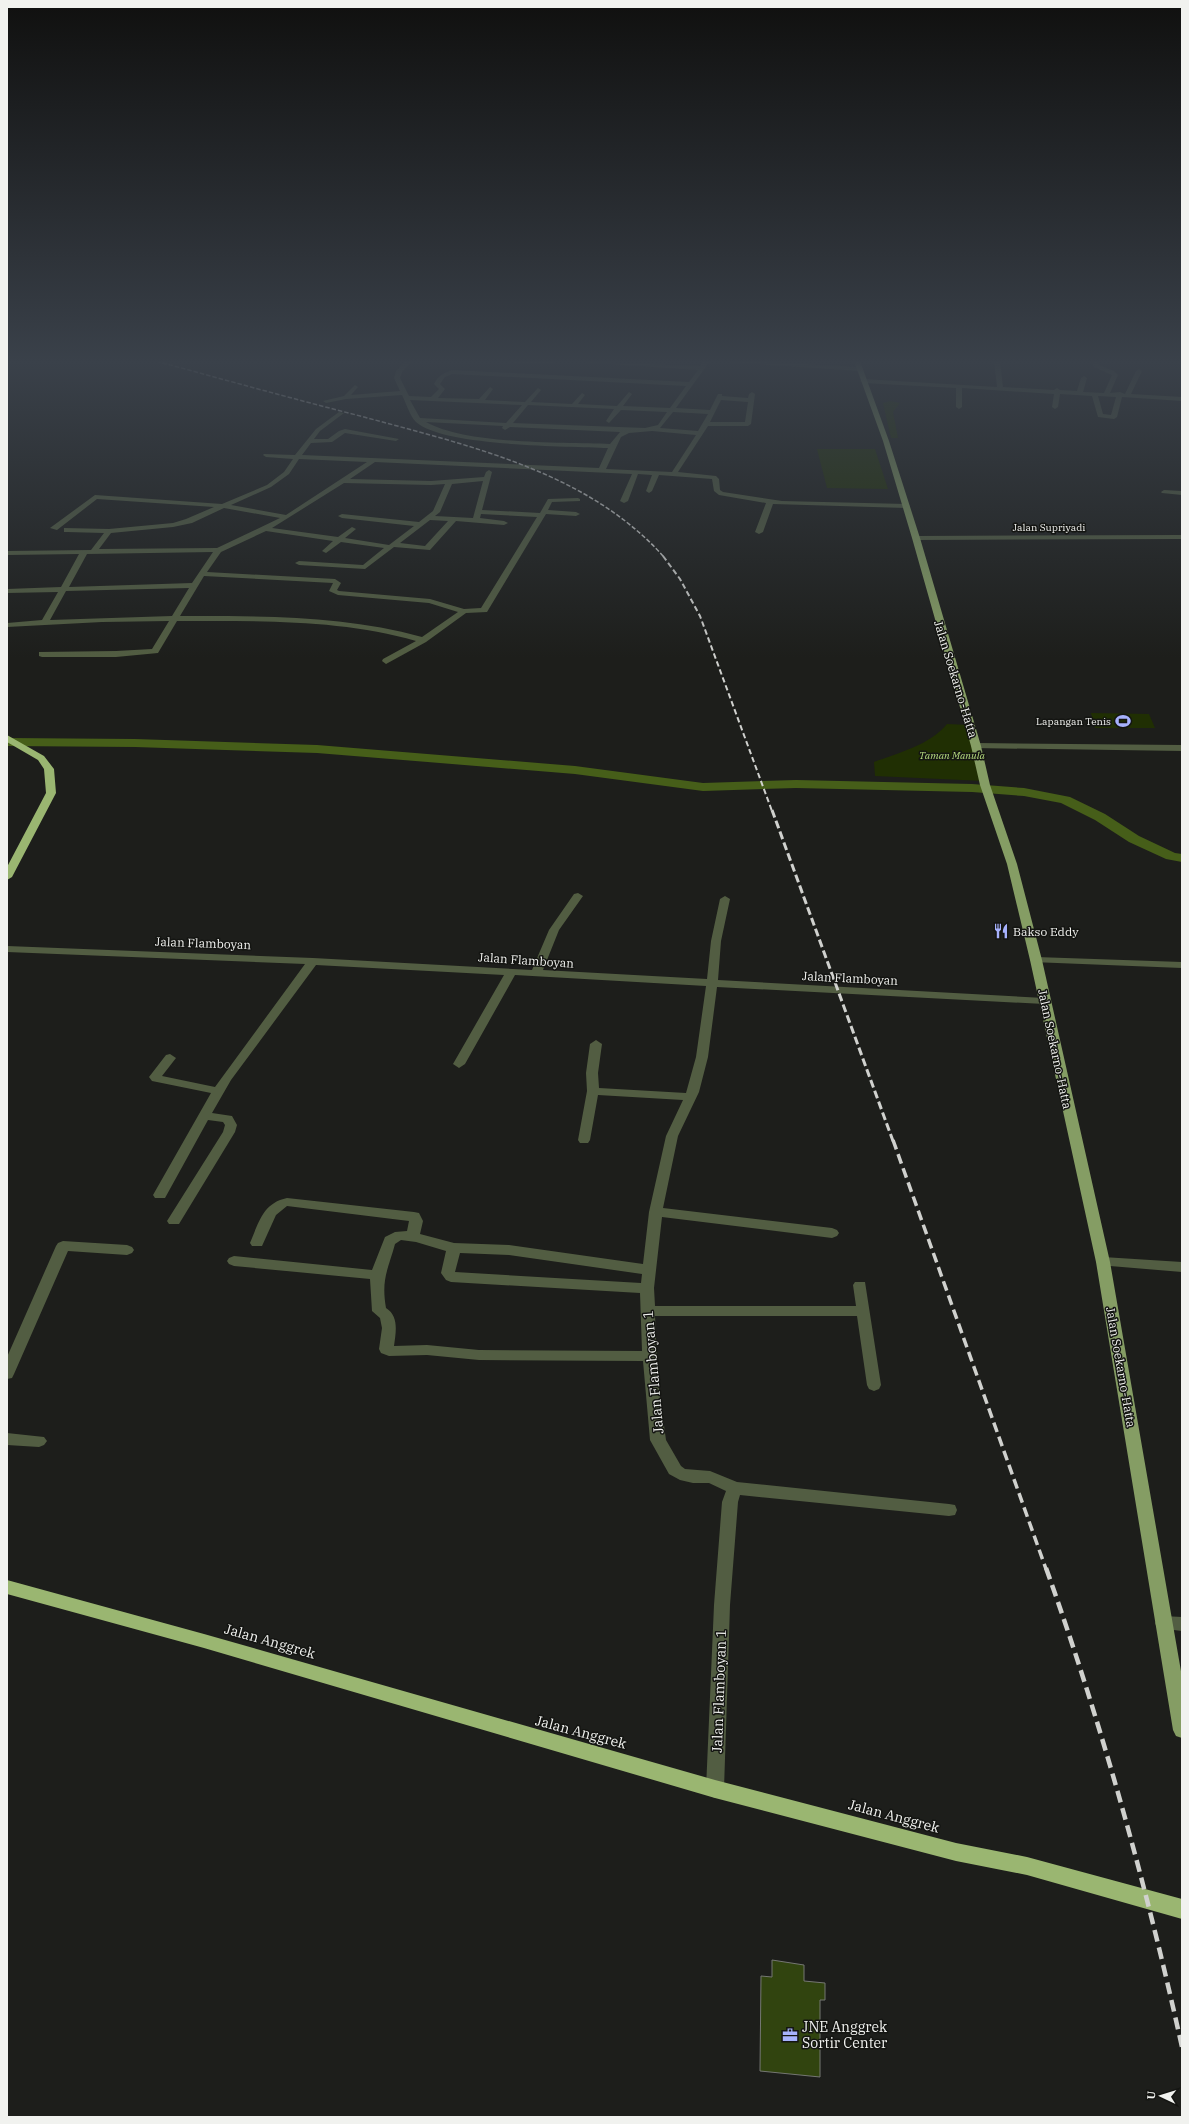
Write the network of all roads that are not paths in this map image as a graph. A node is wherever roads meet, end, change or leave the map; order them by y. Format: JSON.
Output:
{"nodes":[{"id":1,"x":295,"y":460,"type":"edge"},
{"id":2,"x":374,"y":460,"type":"joint"},
{"id":3,"x":607,"y":460,"type":"edge"},
{"id":4,"x":682,"y":460,"type":"edge"},
{"id":5,"x":891,"y":460,"type":"edge"},
{"id":6,"x":491,"y":465,"type":"junction"},
{"id":7,"x":602,"y":470,"type":"junction"},
{"id":8,"x":636,"y":472,"type":"junction"},
{"id":9,"x":435,"y":473,"type":"junction"},
{"id":10,"x":656,"y":473,"type":"junction"},
{"id":11,"x":674,"y":474,"type":"junction"},
{"id":12,"x":488,"y":479,"type":"junction"},
{"id":13,"x":344,"y":481,"type":"junction"},
{"id":14,"x":449,"y":482,"type":"junction"},
{"id":15,"x":650,"y":491,"type":"dead end"},
{"id":16,"x":1164,"y":492,"type":"dead end"},
{"id":17,"x":1182,"y":493,"type":"edge"},
{"id":18,"x":578,"y":500,"type":"dead end"},
{"id":19,"x":624,"y":501,"type":"dead end"},
{"id":20,"x":770,"y":502,"type":"junction"},
{"id":21,"x":224,"y":506,"type":"junction"},
{"id":22,"x":906,"y":506,"type":"junction"},
{"id":23,"x":478,"y":512,"type":"junction"},
{"id":24,"x":543,"y":513,"type":"junction"},
{"id":25,"x":576,"y":514,"type":"dead end"},
{"id":26,"x":342,"y":516,"type":"dead end"},
{"id":27,"x":287,"y":517,"type":"junction"},
{"id":28,"x":430,"y":518,"type":"junction"},
{"id":29,"x":454,"y":519,"type":"junction"},
{"id":30,"x":476,"y":520,"type":"junction"},
{"id":31,"x":504,"y":523,"type":"dead end"},
{"id":32,"x":420,"y":524,"type":"junction"},
{"id":33,"x":54,"y":528,"type":"dead end"},
{"id":34,"x":265,"y":529,"type":"junction"},
{"id":35,"x":352,"y":529,"type":"dead end"},
{"id":36,"x":67,"y":530,"type":"dead end"},
{"id":37,"x":109,"y":531,"type":"junction"},
{"id":38,"x":759,"y":532,"type":"dead end"},
{"id":39,"x":914,"y":534,"type":"junction"},
{"id":40,"x":1182,"y":536,"type":"edge"},
{"id":41,"x":337,"y":540,"type":"junction"},
{"id":42,"x":392,"y":546,"type":"junction"},
{"id":43,"x":218,"y":550,"type":"junction"},
{"id":44,"x":84,"y":552,"type":"junction"},
{"id":45,"x":93,"y":552,"type":"junction"},
{"id":46,"x":7,"y":553,"type":"edge"},
{"id":47,"x":315,"y":564,"type":"junction"},
{"id":48,"x":202,"y":574,"type":"junction"},
{"id":49,"x":293,"y":578,"type":"junction"},
{"id":50,"x":194,"y":585,"type":"junction"},
{"id":51,"x":64,"y":590,"type":"junction"},
{"id":52,"x":7,"y":592,"type":"edge"},
{"id":53,"x":464,"y":611,"type":"junction"},
{"id":54,"x":174,"y":617,"type":"junction"},
{"id":55,"x":45,"y":622,"type":"junction"},
{"id":56,"x":7,"y":625,"type":"edge"},
{"id":57,"x":423,"y":640,"type":"junction"},
{"id":58,"x":42,"y":654,"type":"dead end"},
{"id":59,"x":386,"y":662,"type":"dead end"},
{"id":60,"x":8,"y":738,"type":"edge"},
{"id":61,"x":976,"y":746,"type":"junction"},
{"id":62,"x":1182,"y":748,"type":"edge"},
{"id":63,"x":7,"y":877,"type":"edge"},
{"id":64,"x":578,"y":896,"type":"dead end"},
{"id":65,"x":725,"y":899,"type":"dead end"},
{"id":66,"x":7,"y":949,"type":"edge"},
{"id":67,"x":313,"y":960,"type":"junction"},
{"id":68,"x":1036,"y":960,"type":"junction"},
{"id":69,"x":1182,"y":966,"type":"edge"},
{"id":70,"x":511,"y":972,"type":"junction"},
{"id":71,"x":536,"y":974,"type":"junction"},
{"id":72,"x":712,"y":984,"type":"junction"},
{"id":73,"x":1044,"y":1001,"type":"junction"},
{"id":74,"x":596,"y":1044,"type":"dead end"},
{"id":75,"x":170,"y":1058,"type":"dead end"},
{"id":76,"x":459,"y":1064,"type":"dead end"},
{"id":77,"x":218,"y":1091,"type":"junction"},
{"id":78,"x":593,"y":1091,"type":"junction"},
{"id":79,"x":689,"y":1097,"type":"junction"},
{"id":80,"x":204,"y":1115,"type":"junction"},
{"id":81,"x":584,"y":1140,"type":"dead end"},
{"id":82,"x":160,"y":1195,"type":"dead end"},
{"id":83,"x":656,"y":1212,"type":"junction"},
{"id":84,"x":174,"y":1221,"type":"dead end"},
{"id":85,"x":832,"y":1233,"type":"dead end"},
{"id":86,"x":412,"y":1237,"type":"junction"},
{"id":87,"x":257,"y":1243,"type":"dead end"},
{"id":88,"x":454,"y":1248,"type":"junction"},
{"id":89,"x":127,"y":1250,"type":"dead end"},
{"id":90,"x":234,"y":1262,"type":"dead end"},
{"id":91,"x":1103,"y":1262,"type":"junction"},
{"id":92,"x":1182,"y":1267,"type":"edge"},
{"id":93,"x":648,"y":1270,"type":"junction"},
{"id":94,"x":377,"y":1275,"type":"junction"},
{"id":95,"x":860,"y":1285,"type":"dead end"},
{"id":96,"x":647,"y":1288,"type":"junction"},
{"id":97,"x":647,"y":1311,"type":"junction"},
{"id":98,"x":863,"y":1311,"type":"junction"},
{"id":99,"x":651,"y":1356,"type":"junction"},
{"id":100,"x":7,"y":1374,"type":"edge"},
{"id":101,"x":874,"y":1385,"type":"dead end"},
{"id":102,"x":7,"y":1439,"type":"edge"},
{"id":103,"x":39,"y":1441,"type":"dead end"},
{"id":104,"x":735,"y":1488,"type":"junction"},
{"id":105,"x":949,"y":1510,"type":"dead end"},
{"id":106,"x":7,"y":1587,"type":"edge"},
{"id":107,"x":1163,"y":1623,"type":"junction"},
{"id":108,"x":1182,"y":1624,"type":"edge"},
{"id":109,"x":1182,"y":1730,"type":"edge"},
{"id":110,"x":714,"y":1789,"type":"junction"},
{"id":111,"x":1182,"y":1909,"type":"edge"}],
"edges":[{"from":1,"to":21,"type":"street"},
{"from":2,"to":9,"type":"street"},
{"from":2,"to":13,"type":"street"},
{"from":3,"to":7,"type":"street"},
{"from":4,"to":11,"type":"street"},
{"from":5,"to":22,"type":"main road","name":"Jalan Soekarno-Hatta"},
{"from":6,"to":7,"type":"street"},
{"from":6,"to":9,"type":"street"},
{"from":6,"to":12,"type":"street"},
{"from":7,"to":8,"type":"street"},
{"from":8,"to":10,"type":"street"},
{"from":8,"to":19,"type":"street"},
{"from":9,"to":13,"type":"street"},
{"from":9,"to":14,"type":"street"},
{"from":10,"to":11,"type":"street"},
{"from":10,"to":15,"type":"street"},
{"from":11,"to":20,"type":"street"},
{"from":12,"to":14,"type":"street"},
{"from":12,"to":23,"type":"street"},
{"from":13,"to":27,"type":"street"},
{"from":14,"to":28,"type":"street"},
{"from":16,"to":17,"type":"street"},
{"from":18,"to":24,"type":"street"},
{"from":20,"to":22,"type":"street"},
{"from":20,"to":38,"type":"street"},
{"from":21,"to":27,"type":"street"},
{"from":21,"to":33,"type":"street"},
{"from":21,"to":37,"type":"street"},
{"from":22,"to":39,"type":"main road","name":"Jalan Soekarno-Hatta"},
{"from":23,"to":24,"type":"street"},
{"from":23,"to":30,"type":"street"},
{"from":24,"to":25,"type":"street"},
{"from":24,"to":53,"type":"street"},
{"from":26,"to":32,"type":"street"},
{"from":27,"to":34,"type":"street"},
{"from":28,"to":29,"type":"street"},
{"from":28,"to":32,"type":"street"},
{"from":29,"to":30,"type":"street"},
{"from":29,"to":42,"type":"street"},
{"from":30,"to":31,"type":"street"},
{"from":32,"to":42,"type":"street"},
{"from":34,"to":41,"type":"street"},
{"from":34,"to":43,"type":"street"},
{"from":35,"to":41,"type":"street"},
{"from":36,"to":37,"type":"street"},
{"from":37,"to":45,"type":"street"},
{"from":39,"to":40,"type":"street","name":"Jalan Supriyadi"},
{"from":39,"to":61,"type":"main road","name":"Jalan Soekarno-Hatta"},
{"from":41,"to":42,"type":"street"},
{"from":41,"to":47,"type":"street"},
{"from":42,"to":47,"type":"street"},
{"from":43,"to":45,"type":"street"},
{"from":43,"to":48,"type":"street"},
{"from":44,"to":45,"type":"street"},
{"from":44,"to":46,"type":"street"},
{"from":44,"to":51,"type":"street"},
{"from":47,"to":49,"type":"street"},
{"from":48,"to":49,"type":"street"},
{"from":48,"to":50,"type":"street"},
{"from":49,"to":53,"type":"street"},
{"from":50,"to":51,"type":"street"},
{"from":50,"to":54,"type":"street"},
{"from":51,"to":52,"type":"street"},
{"from":51,"to":55,"type":"street"},
{"from":53,"to":57,"type":"street"},
{"from":54,"to":55,"type":"street"},
{"from":54,"to":57,"type":"street"},
{"from":54,"to":58,"type":"street"},
{"from":55,"to":56,"type":"street"},
{"from":57,"to":59,"type":"street"},
{"from":60,"to":63,"type":"highway"},
{"from":61,"to":62,"type":"street"},
{"from":61,"to":68,"type":"main road","name":"Jalan Soekarno-Hatta"},
{"from":64,"to":71,"type":"street"},
{"from":65,"to":72,"type":"street","name":"Jalan Flamboyan 1"},
{"from":66,"to":67,"type":"street","name":"Jalan Flamboyan"},
{"from":67,"to":70,"type":"street","name":"Jalan Flamboyan"},
{"from":67,"to":77,"type":"street"},
{"from":68,"to":69,"type":"street"},
{"from":68,"to":73,"type":"main road","name":"Jalan Soekarno-Hatta"},
{"from":70,"to":71,"type":"street","name":"Jalan Flamboyan"},
{"from":70,"to":76,"type":"street"},
{"from":71,"to":72,"type":"street","name":"Jalan Flamboyan"},
{"from":72,"to":73,"type":"street","name":"Jalan Flamboyan"},
{"from":72,"to":79,"type":"street","name":"Jalan Flamboyan 1"},
{"from":73,"to":91,"type":"main road","name":"Jalan Soekarno-Hatta"},
{"from":74,"to":78,"type":"street"},
{"from":75,"to":77,"type":"street"},
{"from":77,"to":80,"type":"street"},
{"from":78,"to":79,"type":"street"},
{"from":78,"to":81,"type":"street"},
{"from":79,"to":83,"type":"street","name":"Jalan Flamboyan 1"},
{"from":80,"to":82,"type":"street"},
{"from":80,"to":84,"type":"street"},
{"from":83,"to":85,"type":"street"},
{"from":83,"to":93,"type":"street","name":"Jalan Flamboyan 1"},
{"from":86,"to":87,"type":"street"},
{"from":86,"to":88,"type":"street"},
{"from":86,"to":94,"type":"street"},
{"from":88,"to":93,"type":"street"},
{"from":88,"to":96,"type":"street"},
{"from":89,"to":100,"type":"street"},
{"from":90,"to":94,"type":"street"},
{"from":91,"to":92,"type":"street"},
{"from":91,"to":107,"type":"main road","name":"Jalan Soekarno-Hatta"},
{"from":93,"to":96,"type":"street","name":"Jalan Flamboyan 1"},
{"from":94,"to":99,"type":"street"},
{"from":95,"to":98,"type":"street"},
{"from":96,"to":97,"type":"street","name":"Jalan Flamboyan 1"},
{"from":97,"to":98,"type":"street"},
{"from":97,"to":99,"type":"street","name":"Jalan Flamboyan 1"},
{"from":98,"to":101,"type":"street"},
{"from":99,"to":104,"type":"street","name":"Jalan Flamboyan 1"},
{"from":102,"to":103,"type":"street"},
{"from":104,"to":105,"type":"street"},
{"from":104,"to":110,"type":"street","name":"Jalan Flamboyan 1"},
{"from":106,"to":110,"type":"highway","name":"Jalan Anggrek"},
{"from":107,"to":108,"type":"street"},
{"from":107,"to":109,"type":"main road","name":"Jalan Soekarno-Hatta"},
{"from":110,"to":111,"type":"highway","name":"Jalan Anggrek"}]}
